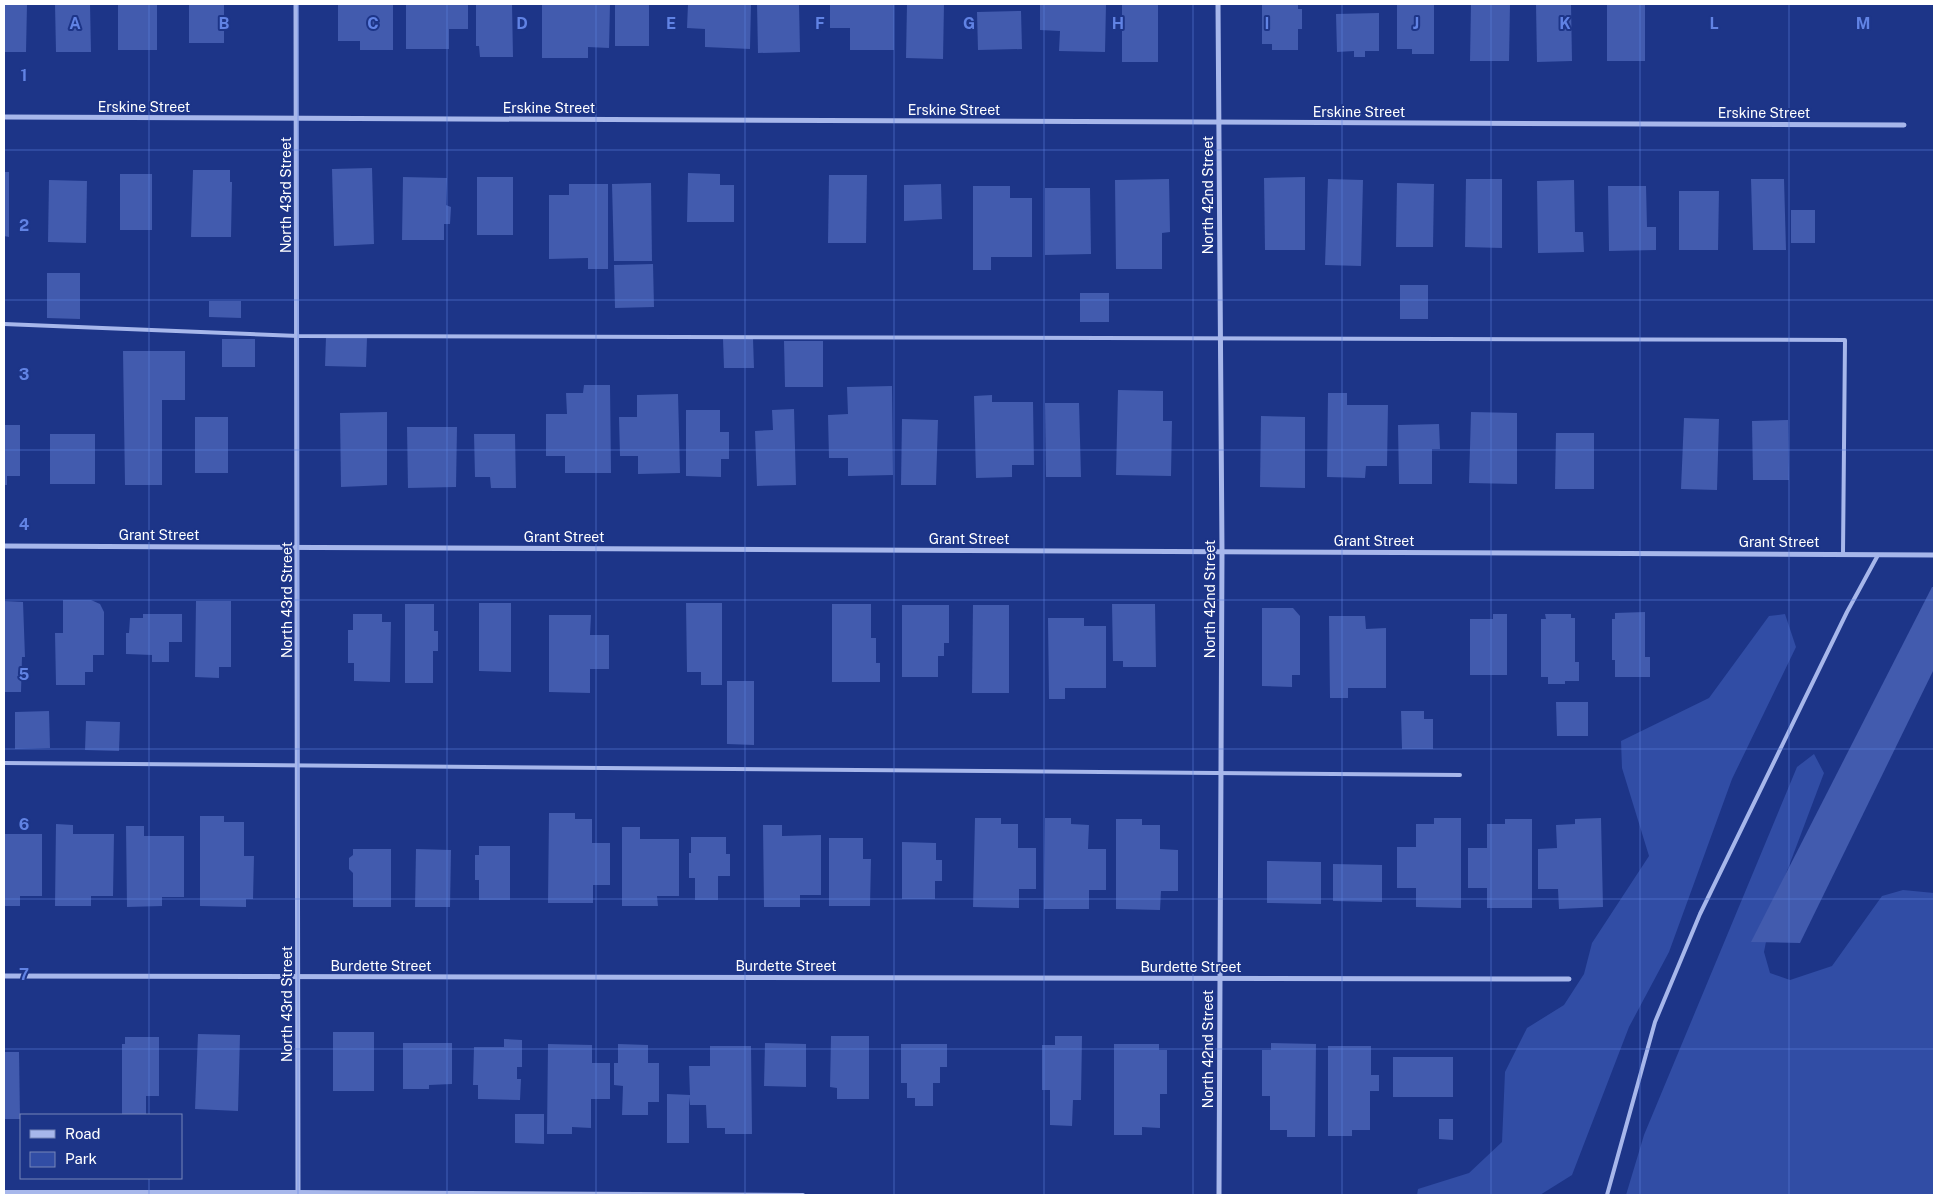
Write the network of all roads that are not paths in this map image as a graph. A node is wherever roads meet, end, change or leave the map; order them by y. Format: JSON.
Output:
{"nodes":[{"id":1,"x":296,"y":4,"type":"edge"},
{"id":2,"x":1218,"y":4,"type":"edge"},
{"id":3,"x":4,"y":118,"type":"edge"},
{"id":4,"x":297,"y":118,"type":"junction"},
{"id":5,"x":1219,"y":122,"type":"junction"},
{"id":6,"x":1904,"y":126,"type":"dead end"},
{"id":7,"x":4,"y":324,"type":"edge"},
{"id":8,"x":298,"y":336,"type":"junction"},
{"id":9,"x":1220,"y":338,"type":"junction"},
{"id":10,"x":4,"y":546,"type":"edge"},
{"id":11,"x":298,"y":547,"type":"junction"},
{"id":12,"x":1222,"y":552,"type":"junction"},
{"id":13,"x":1843,"y":553,"type":"junction"},
{"id":14,"x":1878,"y":554,"type":"junction"},
{"id":15,"x":1934,"y":555,"type":"edge"},
{"id":16,"x":4,"y":763,"type":"edge"},
{"id":17,"x":298,"y":765,"type":"junction"},
{"id":18,"x":1220,"y":773,"type":"junction"},
{"id":19,"x":1460,"y":775,"type":"dead end"},
{"id":20,"x":4,"y":976,"type":"edge"},
{"id":21,"x":298,"y":977,"type":"junction"},
{"id":22,"x":1219,"y":978,"type":"junction"},
{"id":23,"x":1569,"y":979,"type":"dead end"},
{"id":24,"x":4,"y":1192,"type":"edge"},
{"id":25,"x":298,"y":1193,"type":"edge"},
{"id":26,"x":802,"y":1195,"type":"edge"},
{"id":27,"x":1219,"y":1195,"type":"edge"},
{"id":28,"x":1607,"y":1195,"type":"edge"}],
"edges":[{"from":1,"to":4,"type":"street","name":"North 43rd Street"},
{"from":2,"to":5,"type":"street","name":"North 42nd Street"},
{"from":3,"to":4,"type":"street","name":"Erskine Street"},
{"from":4,"to":5,"type":"street","name":"Erskine Street"},
{"from":4,"to":8,"type":"street","name":"North 43rd Street"},
{"from":5,"to":6,"type":"street","name":"Erskine Street"},
{"from":5,"to":9,"type":"street","name":"North 42nd Street"},
{"from":7,"to":8,"type":"lane"},
{"from":8,"to":9,"type":"lane"},
{"from":8,"to":11,"type":"street","name":"North 43rd Street"},
{"from":9,"to":12,"type":"street","name":"North 42nd Street"},
{"from":9,"to":13,"type":"lane"},
{"from":10,"to":11,"type":"street","name":"Grant Street"},
{"from":11,"to":12,"type":"street","name":"Grant Street"},
{"from":11,"to":17,"type":"street","name":"North 43rd Street"},
{"from":12,"to":13,"type":"street","name":"Grant Street"},
{"from":12,"to":18,"type":"street","name":"North 42nd Street"},
{"from":13,"to":14,"type":"street","name":"Grant Street"},
{"from":14,"to":15,"type":"street","name":"Grant Street"},
{"from":14,"to":28,"type":"lane"},
{"from":16,"to":17,"type":"lane"},
{"from":17,"to":18,"type":"lane"},
{"from":17,"to":21,"type":"street","name":"North 43rd Street"},
{"from":18,"to":19,"type":"lane"},
{"from":18,"to":22,"type":"street","name":"North 42nd Street"},
{"from":20,"to":21,"type":"street","name":"Burdette Street"},
{"from":21,"to":22,"type":"street","name":"Burdette Street"},
{"from":21,"to":25,"type":"street","name":"North 43rd Street"},
{"from":22,"to":23,"type":"street","name":"Burdette Street"},
{"from":22,"to":27,"type":"street","name":"North 42nd Street"},
{"from":24,"to":25,"type":"lane"},
{"from":25,"to":26,"type":"lane"}]}
